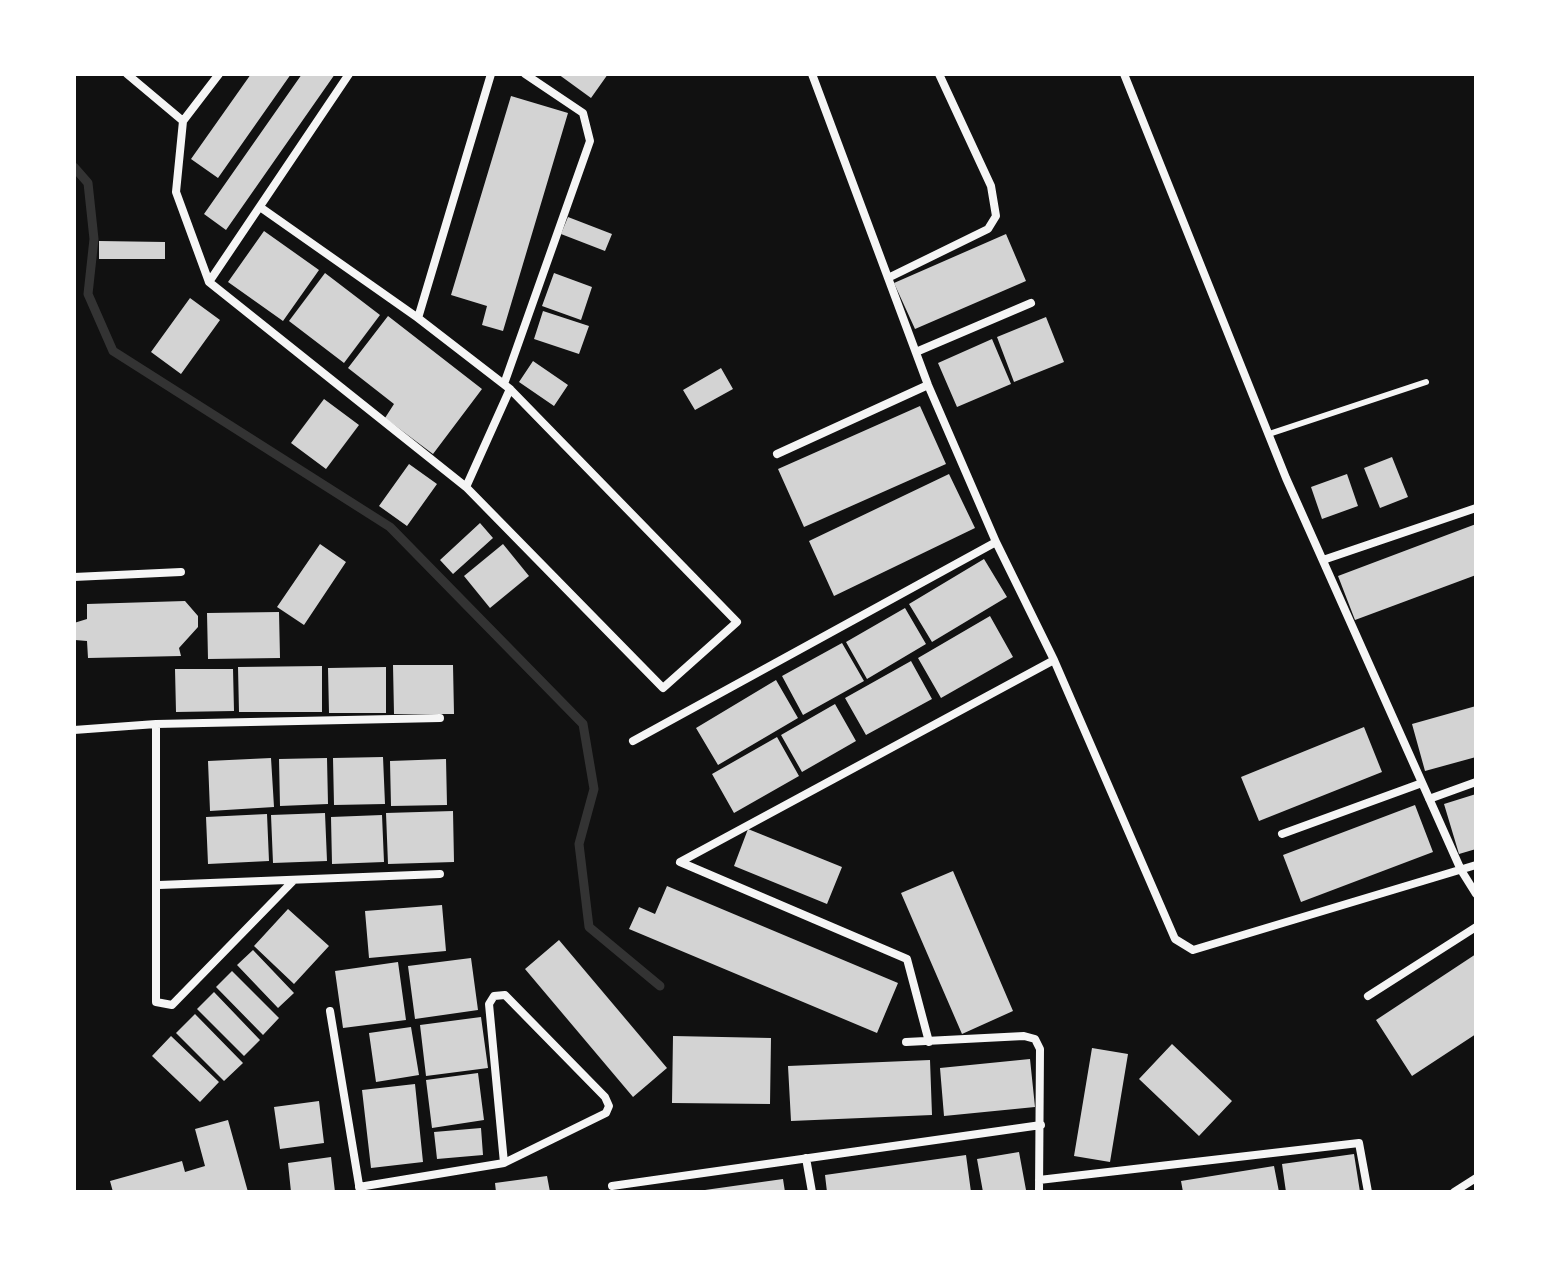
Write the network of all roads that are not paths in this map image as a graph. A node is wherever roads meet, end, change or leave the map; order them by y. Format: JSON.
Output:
{"nodes":[{"id":1,"x":127,"y":74,"type":"edge"},
{"id":2,"x":219,"y":74,"type":"edge"},
{"id":3,"x":349,"y":74,"type":"edge"},
{"id":4,"x":491,"y":74,"type":"edge"},
{"id":5,"x":525,"y":74,"type":"edge"},
{"id":6,"x":812,"y":74,"type":"edge"},
{"id":7,"x":939,"y":74,"type":"edge"},
{"id":8,"x":1124,"y":74,"type":"edge"},
{"id":9,"x":183,"y":121,"type":"junction"},
{"id":10,"x":260,"y":207,"type":"junction"},
{"id":11,"x":888,"y":278,"type":"junction"},
{"id":12,"x":209,"y":282,"type":"junction"},
{"id":13,"x":1031,"y":303,"type":"dead end"},
{"id":14,"x":418,"y":318,"type":"junction"},
{"id":15,"x":916,"y":352,"type":"junction"},
{"id":16,"x":1426,"y":382,"type":"dead end"},
{"id":17,"x":928,"y":385,"type":"junction"},
{"id":18,"x":507,"y":387,"type":"junction"},
{"id":19,"x":1269,"y":434,"type":"junction"},
{"id":20,"x":777,"y":454,"type":"dead end"},
{"id":21,"x":466,"y":487,"type":"junction"},
{"id":22,"x":1476,"y":508,"type":"edge"},
{"id":23,"x":996,"y":542,"type":"junction"},
{"id":24,"x":1323,"y":560,"type":"junction"},
{"id":25,"x":181,"y":572,"type":"dead end"},
{"id":26,"x":74,"y":577,"type":"edge"},
{"id":27,"x":1054,"y":660,"type":"junction"},
{"id":28,"x":440,"y":718,"type":"dead end"},
{"id":29,"x":156,"y":724,"type":"junction"},
{"id":30,"x":74,"y":730,"type":"edge"},
{"id":31,"x":633,"y":741,"type":"dead end"},
{"id":32,"x":1476,"y":782,"type":"edge"},
{"id":33,"x":1422,"y":783,"type":"junction"},
{"id":34,"x":1429,"y":799,"type":"junction"},
{"id":35,"x":1282,"y":834,"type":"dead end"},
{"id":36,"x":1476,"y":865,"type":"edge"},
{"id":37,"x":1461,"y":870,"type":"junction"},
{"id":38,"x":440,"y":874,"type":"dead end"},
{"id":39,"x":294,"y":880,"type":"junction"},
{"id":40,"x":159,"y":885,"type":"junction"},
{"id":41,"x":1476,"y":894,"type":"edge"},
{"id":42,"x":1476,"y":927,"type":"edge"},
{"id":43,"x":1368,"y":996,"type":"dead end"},
{"id":44,"x":330,"y":1011,"type":"dead end"},
{"id":45,"x":906,"y":1042,"type":"dead end"},
{"id":46,"x":929,"y":1042,"type":"junction"},
{"id":47,"x":1041,"y":1125,"type":"junction"},
{"id":48,"x":806,"y":1158,"type":"junction"},
{"id":49,"x":504,"y":1163,"type":"junction"},
{"id":50,"x":1476,"y":1178,"type":"edge"},
{"id":51,"x":1039,"y":1180,"type":"junction"},
{"id":52,"x":612,"y":1186,"type":"dead end"},
{"id":53,"x":359,"y":1190,"type":"edge"},
{"id":54,"x":812,"y":1192,"type":"edge"},
{"id":55,"x":1039,"y":1192,"type":"edge"},
{"id":56,"x":1368,"y":1192,"type":"edge"},
{"id":57,"x":1454,"y":1192,"type":"edge"}],
"edges":[{"from":1,"to":9,"type":"street"},
{"from":2,"to":9,"type":"street"},
{"from":3,"to":10,"type":"street"},
{"from":4,"to":14,"type":"street"},
{"from":5,"to":18,"type":"street"},
{"from":6,"to":11,"type":"street"},
{"from":7,"to":11,"type":"street"},
{"from":8,"to":19,"type":"street"},
{"from":9,"to":12,"type":"street"},
{"from":10,"to":12,"type":"street"},
{"from":10,"to":14,"type":"street"},
{"from":11,"to":15,"type":"street"},
{"from":12,"to":21,"type":"street"},
{"from":13,"to":15,"type":"street"},
{"from":14,"to":18,"type":"street"},
{"from":15,"to":17,"type":"street"},
{"from":16,"to":19,"type":"lane"},
{"from":17,"to":20,"type":"street"},
{"from":17,"to":23,"type":"street"},
{"from":18,"to":21,"type":"street"},
{"from":18,"to":21,"type":"street"},
{"from":19,"to":24,"type":"street"},
{"from":22,"to":24,"type":"street"},
{"from":23,"to":27,"type":"street"},
{"from":23,"to":31,"type":"street"},
{"from":24,"to":33,"type":"street"},
{"from":25,"to":26,"type":"street"},
{"from":27,"to":37,"type":"street"},
{"from":27,"to":46,"type":"street"},
{"from":28,"to":29,"type":"street"},
{"from":29,"to":30,"type":"street"},
{"from":29,"to":40,"type":"street"},
{"from":32,"to":34,"type":"street"},
{"from":33,"to":34,"type":"street"},
{"from":33,"to":35,"type":"street"},
{"from":34,"to":37,"type":"street"},
{"from":36,"to":37,"type":"street"},
{"from":37,"to":41,"type":"street"},
{"from":38,"to":39,"type":"street"},
{"from":39,"to":40,"type":"street"},
{"from":39,"to":40,"type":"street"},
{"from":42,"to":43,"type":"street"},
{"from":44,"to":53,"type":"street"},
{"from":45,"to":46,"type":"street"},
{"from":46,"to":47,"type":"street"},
{"from":47,"to":48,"type":"street"},
{"from":47,"to":51,"type":"street"},
{"from":48,"to":52,"type":"street"},
{"from":48,"to":54,"type":"street"},
{"from":49,"to":49,"type":"street"},
{"from":49,"to":53,"type":"street"},
{"from":50,"to":57,"type":"street"},
{"from":51,"to":55,"type":"street"},
{"from":51,"to":56,"type":"street"}]}
